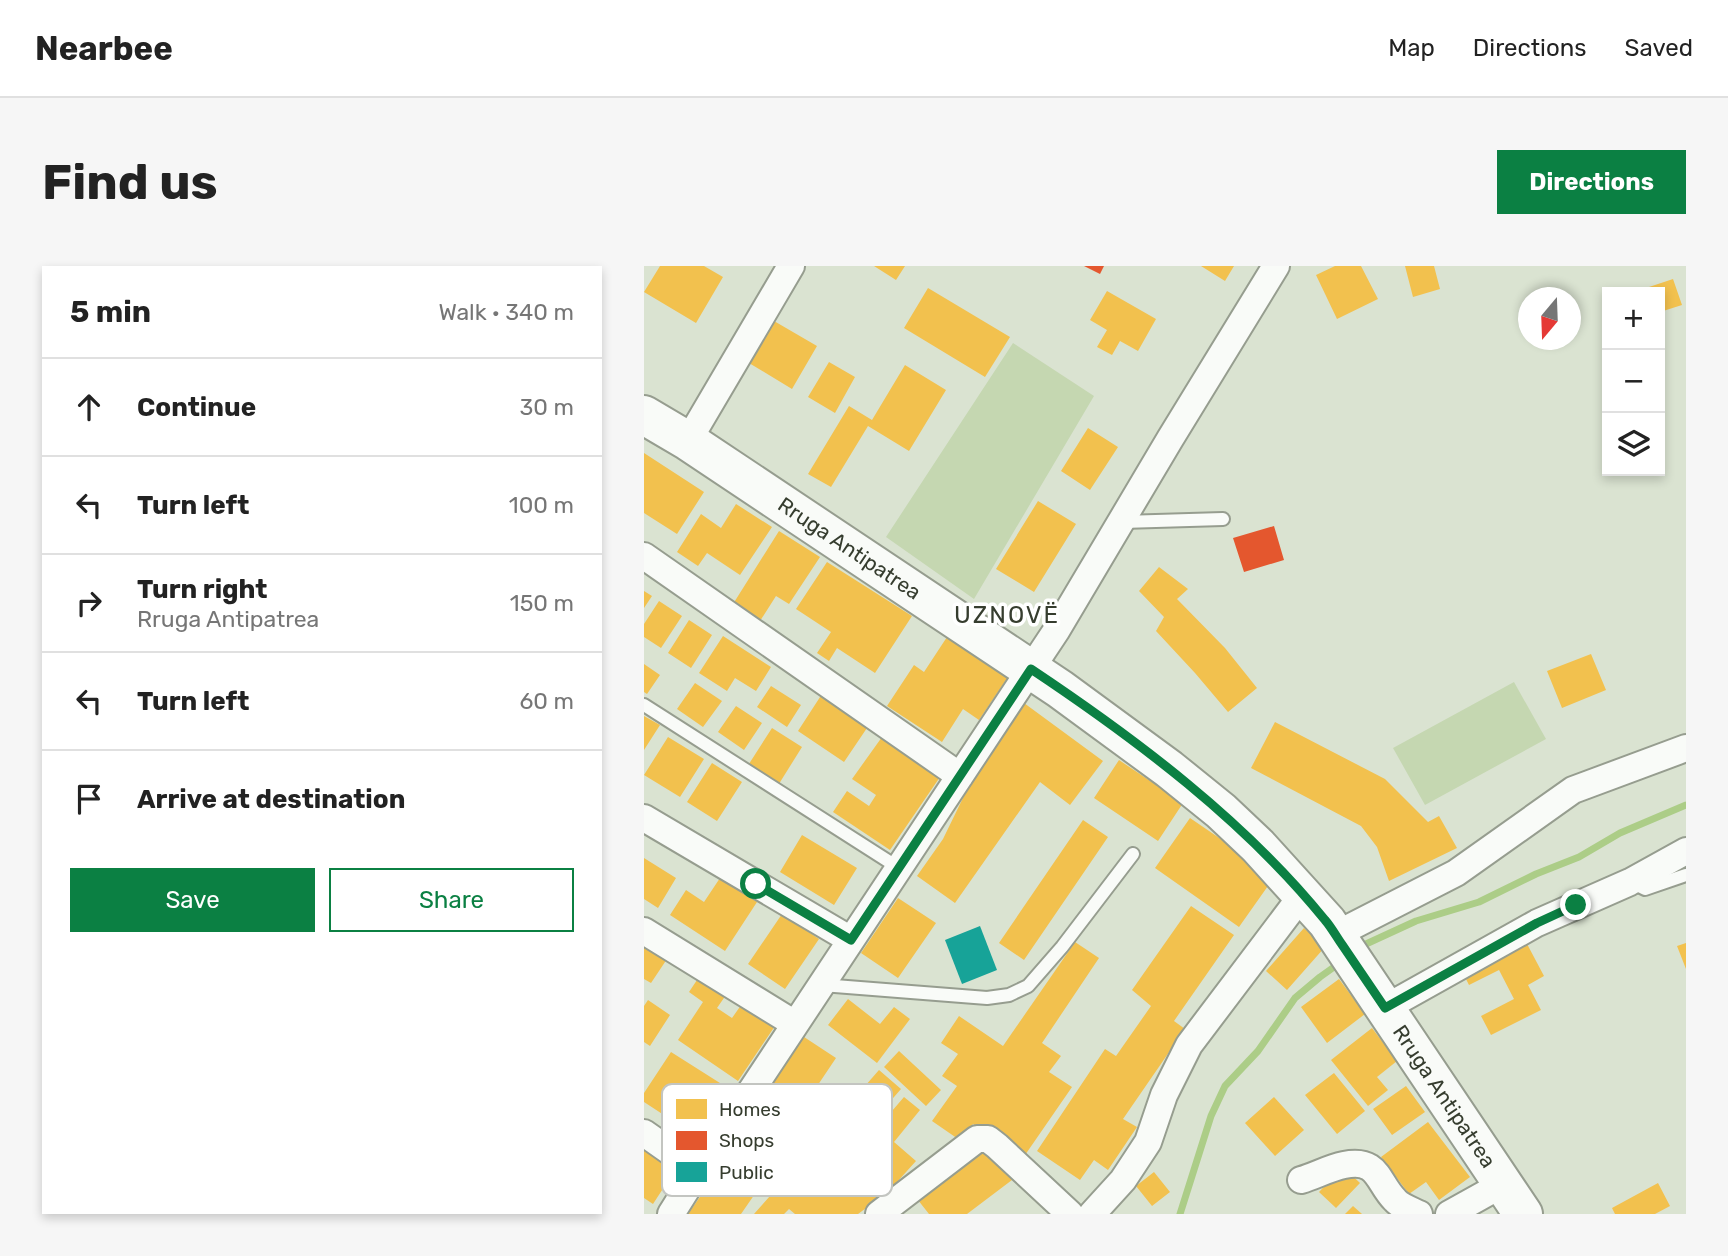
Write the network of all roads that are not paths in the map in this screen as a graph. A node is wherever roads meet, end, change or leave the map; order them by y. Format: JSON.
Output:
{"nodes":[{"id":1,"x":791,"y":266,"type":"edge"},
{"id":2,"x":1276,"y":266,"type":"edge"},
{"id":3,"x":644,"y":415,"type":"edge"},
{"id":4,"x":688,"y":441,"type":"junction"},
{"id":5,"x":1223,"y":519,"type":"dead end"},
{"id":6,"x":1120,"y":522,"type":"junction"},
{"id":7,"x":644,"y":556,"type":"edge"},
{"id":8,"x":1031,"y":669,"type":"junction"},
{"id":9,"x":644,"y":705,"type":"edge"},
{"id":10,"x":1686,"y":748,"type":"edge"},
{"id":11,"x":960,"y":776,"type":"junction"},
{"id":12,"x":644,"y":818,"type":"edge"},
{"id":13,"x":1686,"y":850,"type":"edge"},
{"id":14,"x":1133,"y":854,"type":"dead end"},
{"id":15,"x":899,"y":868,"type":"junction"},
{"id":16,"x":1686,"y":875,"type":"edge"},
{"id":17,"x":1630,"y":882,"type":"junction"},
{"id":18,"x":1303,"y":894,"type":"junction"},
{"id":19,"x":644,"y":932,"type":"edge"},
{"id":20,"x":851,"y":940,"type":"junction"},
{"id":21,"x":1346,"y":951,"type":"junction"},
{"id":22,"x":821,"y":985,"type":"junction"},
{"id":23,"x":1385,"y":1008,"type":"junction"},
{"id":24,"x":795,"y":1024,"type":"junction"},
{"id":25,"x":755,"y":1084,"type":"edge"},
{"id":26,"x":644,"y":1133,"type":"edge"},
{"id":27,"x":662,"y":1146,"type":"edge"},
{"id":28,"x":1301,"y":1180,"type":"dead end"},
{"id":29,"x":682,"y":1196,"type":"edge"},
{"id":30,"x":1513,"y":1199,"type":"edge"},
{"id":31,"x":671,"y":1214,"type":"edge"},
{"id":32,"x":879,"y":1214,"type":"edge"},
{"id":33,"x":1070,"y":1214,"type":"edge"},
{"id":34,"x":1091,"y":1214,"type":"edge"},
{"id":35,"x":1419,"y":1214,"type":"edge"},
{"id":36,"x":1449,"y":1214,"type":"edge"}],
"edges":[{"from":1,"to":4,"type":"street"},
{"from":2,"to":6,"type":"street"},
{"from":3,"to":4,"type":"main road","name":"Rruga Antipatrea"},
{"from":4,"to":8,"type":"main road","name":"Rruga Antipatrea"},
{"from":5,"to":6,"type":"lane"},
{"from":6,"to":8,"type":"street"},
{"from":7,"to":11,"type":"street"},
{"from":8,"to":11,"type":"street"},
{"from":8,"to":18,"type":"main road","name":"Rruga Antipatrea"},
{"from":9,"to":15,"type":"lane"},
{"from":10,"to":21,"type":"street"},
{"from":11,"to":15,"type":"street"},
{"from":12,"to":20,"type":"street"},
{"from":13,"to":17,"type":"street"},
{"from":14,"to":22,"type":"lane"},
{"from":15,"to":20,"type":"street"},
{"from":16,"to":17,"type":"lane"},
{"from":17,"to":23,"type":"street"},
{"from":18,"to":21,"type":"main road","name":"Rruga Antipatrea"},
{"from":18,"to":34,"type":"street"},
{"from":19,"to":24,"type":"street"},
{"from":20,"to":22,"type":"street"},
{"from":21,"to":23,"type":"main road","name":"Rruga Antipatrea"},
{"from":22,"to":24,"type":"street"},
{"from":23,"to":30,"type":"main road","name":"Rruga Antipatrea"},
{"from":24,"to":25,"type":"street"},
{"from":26,"to":27,"type":"street"},
{"from":28,"to":35,"type":"street"},
{"from":29,"to":31,"type":"street"},
{"from":30,"to":36,"type":"street"},
{"from":32,"to":33,"type":"street"}]}
